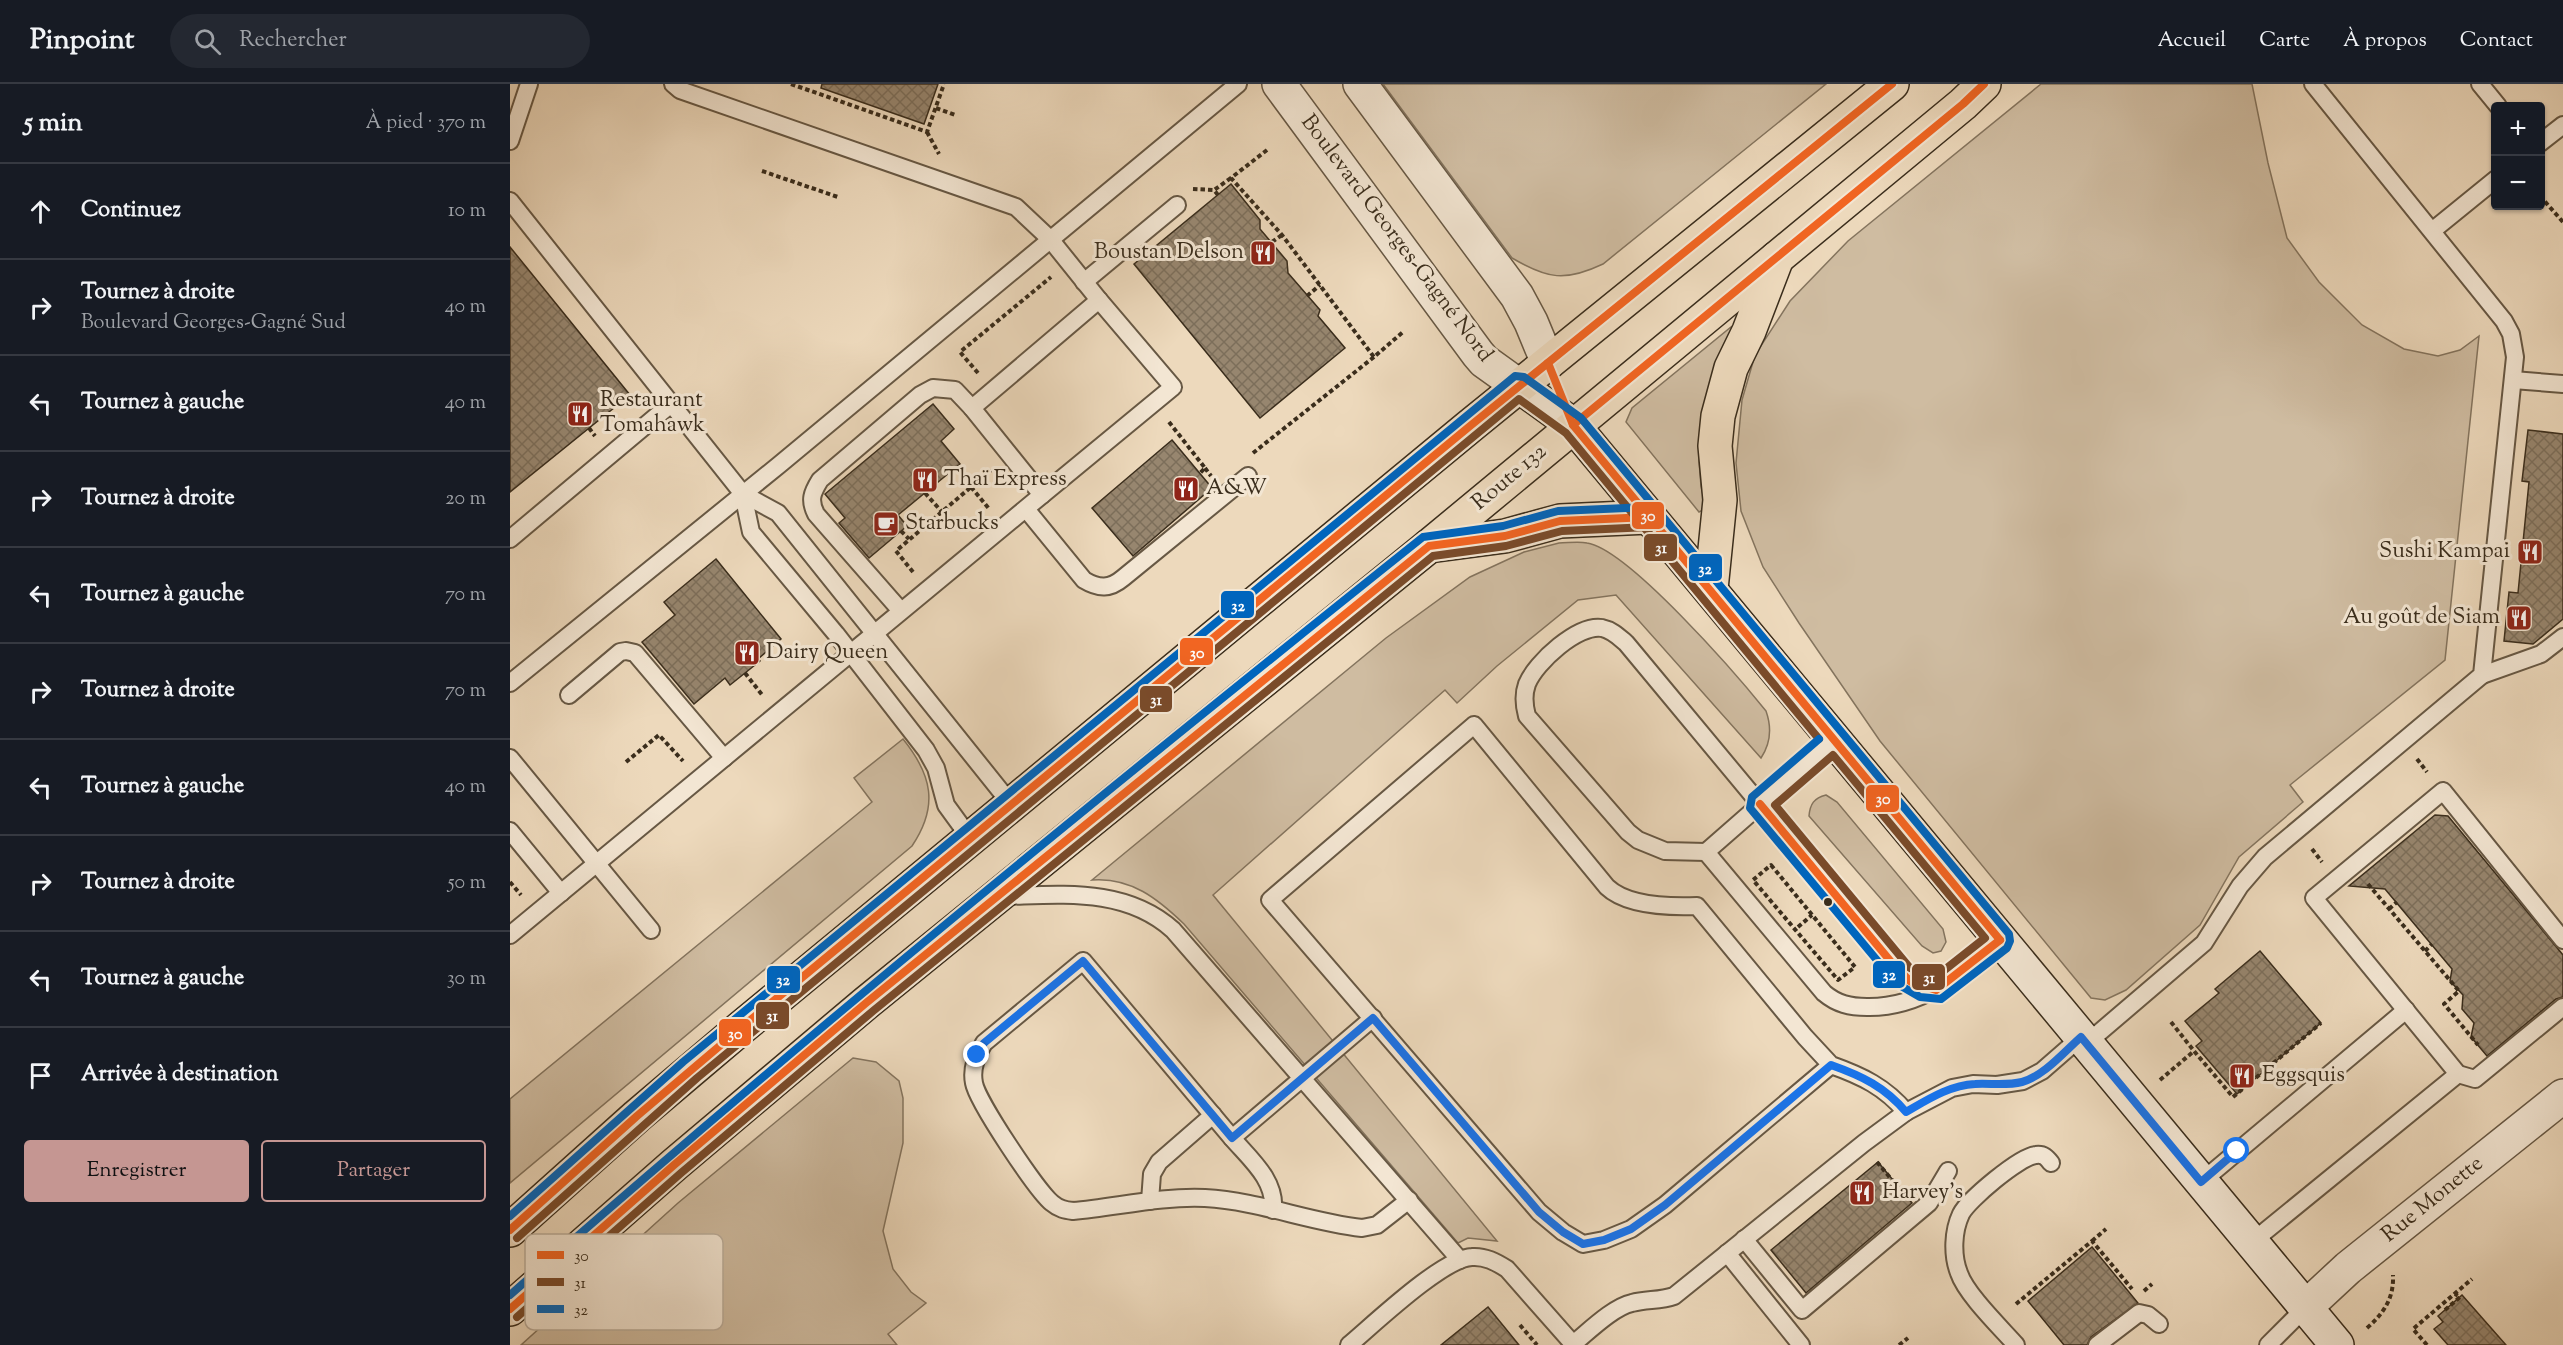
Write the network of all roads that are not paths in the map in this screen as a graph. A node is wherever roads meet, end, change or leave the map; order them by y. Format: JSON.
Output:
{"nodes":[{"id":1,"x":529,"y":84,"type":"edge"},
{"id":2,"x":673,"y":84,"type":"edge"},
{"id":3,"x":1238,"y":84,"type":"edge"},
{"id":4,"x":1279,"y":84,"type":"edge"},
{"id":5,"x":1360,"y":84,"type":"edge"},
{"id":6,"x":1892,"y":84,"type":"edge"},
{"id":7,"x":1984,"y":84,"type":"edge"},
{"id":8,"x":2313,"y":84,"type":"edge"},
{"id":9,"x":2480,"y":84,"type":"edge"},
{"id":10,"x":2495,"y":102,"type":"edge"},
{"id":11,"x":2563,"y":125,"type":"edge"},
{"id":12,"x":2545,"y":140,"type":"edge"},
{"id":13,"x":510,"y":141,"type":"edge"},
{"id":14,"x":2491,"y":183,"type":"edge"},
{"id":15,"x":1177,"y":205,"type":"dead end"},
{"id":16,"x":513,"y":212,"type":"edge"},
{"id":17,"x":2432,"y":231,"type":"junction"},
{"id":18,"x":1050,"y":239,"type":"junction"},
{"id":19,"x":1778,"y":256,"type":"junction"},
{"id":20,"x":1084,"y":282,"type":"junction"},
{"id":21,"x":1098,"y":300,"type":"junction"},
{"id":22,"x":1548,"y":363,"type":"junction"},
{"id":23,"x":2513,"y":380,"type":"junction"},
{"id":24,"x":2563,"y":384,"type":"edge"},
{"id":25,"x":1519,"y":386,"type":"junction"},
{"id":26,"x":671,"y":404,"type":"junction"},
{"id":27,"x":972,"y":408,"type":"junction"},
{"id":28,"x":1574,"y":425,"type":"junction"},
{"id":29,"x":1248,"y":476,"type":"dead end"},
{"id":30,"x":743,"y":494,"type":"junction"},
{"id":31,"x":1042,"y":495,"type":"junction"},
{"id":32,"x":1026,"y":509,"type":"junction"},
{"id":33,"x":1649,"y":518,"type":"junction"},
{"id":34,"x":510,"y":539,"type":"edge"},
{"id":35,"x":1429,"y":546,"type":"junction"},
{"id":36,"x":1711,"y":590,"type":"junction"},
{"id":37,"x":901,"y":611,"type":"junction"},
{"id":38,"x":875,"y":633,"type":"junction"},
{"id":39,"x":2563,"y":637,"type":"edge"},
{"id":40,"x":850,"y":654,"type":"junction"},
{"id":41,"x":2482,"y":675,"type":"junction"},
{"id":42,"x":510,"y":683,"type":"edge"},
{"id":43,"x":569,"y":695,"type":"dead end"},
{"id":44,"x":1834,"y":740,"type":"junction"},
{"id":45,"x":510,"y":758,"type":"edge"},
{"id":46,"x":724,"y":758,"type":"junction"},
{"id":47,"x":1011,"y":804,"type":"junction"},
{"id":48,"x":1761,"y":804,"type":"junction"},
{"id":49,"x":510,"y":831,"type":"edge"},
{"id":50,"x":970,"y":838,"type":"junction"},
{"id":51,"x":1706,"y":852,"type":"junction"},
{"id":52,"x":596,"y":864,"type":"junction"},
{"id":53,"x":561,"y":893,"type":"junction"},
{"id":54,"x":997,"y":896,"type":"junction"},
{"id":55,"x":651,"y":930,"type":"dead end"},
{"id":56,"x":510,"y":935,"type":"edge"},
{"id":57,"x":2000,"y":940,"type":"junction"},
{"id":58,"x":2563,"y":940,"type":"edge"},
{"id":59,"x":1936,"y":990,"type":"junction"},
{"id":60,"x":2563,"y":1007,"type":"edge"},
{"id":61,"x":2406,"y":1010,"type":"junction"},
{"id":62,"x":1373,"y":1018,"type":"junction"},
{"id":63,"x":2084,"y":1040,"type":"junction"},
{"id":64,"x":1831,"y":1065,"type":"junction"},
{"id":65,"x":2458,"y":1074,"type":"junction"},
{"id":66,"x":1302,"y":1078,"type":"junction"},
{"id":67,"x":2563,"y":1096,"type":"edge"},
{"id":68,"x":1906,"y":1112,"type":"junction"},
{"id":69,"x":1213,"y":1115,"type":"junction"},
{"id":70,"x":1232,"y":1138,"type":"junction"},
{"id":71,"x":2051,"y":1163,"type":"dead end"},
{"id":72,"x":1948,"y":1171,"type":"dead end"},
{"id":73,"x":2201,"y":1182,"type":"junction"},
{"id":74,"x":1409,"y":1200,"type":"junction"},
{"id":75,"x":1150,"y":1202,"type":"junction"},
{"id":76,"x":1273,"y":1210,"type":"junction"},
{"id":77,"x":510,"y":1230,"type":"edge"},
{"id":78,"x":595,"y":1234,"type":"edge"},
{"id":79,"x":1744,"y":1239,"type":"junction"},
{"id":80,"x":2252,"y":1242,"type":"junction"},
{"id":81,"x":1727,"y":1253,"type":"junction"},
{"id":82,"x":1460,"y":1260,"type":"junction"},
{"id":83,"x":525,"y":1296,"type":"edge"},
{"id":84,"x":2306,"y":1307,"type":"junction"},
{"id":85,"x":510,"y":1309,"type":"edge"},
{"id":86,"x":2159,"y":1324,"type":"dead end"},
{"id":87,"x":1349,"y":1345,"type":"edge"},
{"id":88,"x":1573,"y":1345,"type":"edge"},
{"id":89,"x":1801,"y":1345,"type":"edge"},
{"id":90,"x":2016,"y":1345,"type":"edge"},
{"id":91,"x":2097,"y":1345,"type":"edge"},
{"id":92,"x":2268,"y":1345,"type":"edge"},
{"id":93,"x":2337,"y":1345,"type":"edge"}],
"edges":[{"from":1,"to":13,"type":"lane"},
{"from":2,"to":18,"type":"lane"},
{"from":3,"to":18,"type":"lane"},
{"from":4,"to":25,"type":"street","name":"Boulevard Georges-Gagné Nord"},
{"from":5,"to":22,"type":"street"},
{"from":6,"to":22,"type":"highway"},
{"from":7,"to":19,"type":"highway","name":"Route 132"},
{"from":8,"to":17,"type":"lane"},
{"from":9,"to":10,"type":"lane"},
{"from":11,"to":12,"type":"lane"},
{"from":14,"to":17,"type":"lane"},
{"from":15,"to":20,"type":"lane"},
{"from":16,"to":26,"type":"lane"},
{"from":17,"to":23,"type":"lane"},
{"from":18,"to":20,"type":"lane"},
{"from":18,"to":30,"type":"lane"},
{"from":19,"to":28,"type":"highway","name":"Route 132"},
{"from":19,"to":36,"type":"highway"},
{"from":20,"to":21,"type":"lane"},
{"from":21,"to":27,"type":"lane"},
{"from":21,"to":31,"type":"lane"},
{"from":22,"to":25,"type":"highway"},
{"from":22,"to":28,"type":"street"},
{"from":23,"to":24,"type":"lane"},
{"from":23,"to":41,"type":"lane"},
{"from":25,"to":28,"type":"street","name":"Boulevard Georges-Gagné Nord"},
{"from":25,"to":47,"type":"highway"},
{"from":26,"to":30,"type":"lane"},
{"from":26,"to":34,"type":"lane"},
{"from":27,"to":31,"type":"lane"},
{"from":27,"to":37,"type":"lane"},
{"from":28,"to":33,"type":"street"},
{"from":28,"to":35,"type":"highway","name":"Route 132"},
{"from":29,"to":32,"type":"lane"},
{"from":30,"to":38,"type":"lane"},
{"from":30,"to":40,"type":"lane"},
{"from":30,"to":42,"type":"lane"},
{"from":31,"to":32,"type":"lane"},
{"from":32,"to":37,"type":"lane"},
{"from":33,"to":35,"type":"highway"},
{"from":33,"to":36,"type":"street"},
{"from":35,"to":54,"type":"highway","name":"Route 132"},
{"from":36,"to":44,"type":"street"},
{"from":37,"to":38,"type":"lane"},
{"from":38,"to":40,"type":"lane"},
{"from":38,"to":47,"type":"lane"},
{"from":39,"to":41,"type":"lane"},
{"from":40,"to":46,"type":"lane"},
{"from":40,"to":50,"type":"lane"},
{"from":41,"to":63,"type":"lane"},
{"from":43,"to":46,"type":"lane"},
{"from":44,"to":48,"type":"lane"},
{"from":44,"to":57,"type":"street"},
{"from":45,"to":52,"type":"lane"},
{"from":46,"to":52,"type":"lane"},
{"from":47,"to":50,"type":"highway"},
{"from":48,"to":51,"type":"lane"},
{"from":48,"to":51,"type":"lane"},
{"from":48,"to":59,"type":"lane"},
{"from":49,"to":53,"type":"lane"},
{"from":50,"to":77,"type":"highway"},
{"from":51,"to":59,"type":"lane"},
{"from":52,"to":53,"type":"lane"},
{"from":52,"to":55,"type":"lane"},
{"from":53,"to":56,"type":"lane"},
{"from":54,"to":66,"type":"lane"},
{"from":54,"to":78,"type":"highway","name":"Route 132"},
{"from":57,"to":59,"type":"lane"},
{"from":57,"to":63,"type":"street"},
{"from":58,"to":61,"type":"lane"},
{"from":60,"to":65,"type":"lane"},
{"from":61,"to":65,"type":"lane"},
{"from":61,"to":73,"type":"lane"},
{"from":62,"to":64,"type":"lane"},
{"from":62,"to":64,"type":"lane"},
{"from":62,"to":66,"type":"lane"},
{"from":63,"to":68,"type":"lane"},
{"from":63,"to":73,"type":"street"},
{"from":64,"to":68,"type":"lane"},
{"from":65,"to":80,"type":"lane"},
{"from":66,"to":70,"type":"lane"},
{"from":66,"to":74,"type":"lane"},
{"from":67,"to":84,"type":"street","name":"Rue Monette"},
{"from":68,"to":79,"type":"lane"},
{"from":69,"to":70,"type":"lane"},
{"from":69,"to":75,"type":"lane"},
{"from":69,"to":75,"type":"lane"},
{"from":70,"to":76,"type":"lane"},
{"from":71,"to":90,"type":"lane"},
{"from":72,"to":79,"type":"lane"},
{"from":73,"to":80,"type":"street"},
{"from":74,"to":76,"type":"lane"},
{"from":74,"to":82,"type":"lane"},
{"from":75,"to":76,"type":"lane"},
{"from":79,"to":81,"type":"lane"},
{"from":80,"to":84,"type":"street"},
{"from":81,"to":88,"type":"lane"},
{"from":81,"to":89,"type":"lane"},
{"from":82,"to":87,"type":"lane"},
{"from":82,"to":88,"type":"lane"},
{"from":83,"to":85,"type":"highway","name":"Route 132"},
{"from":84,"to":92,"type":"lane"},
{"from":84,"to":93,"type":"street"},
{"from":86,"to":91,"type":"lane"}]}
